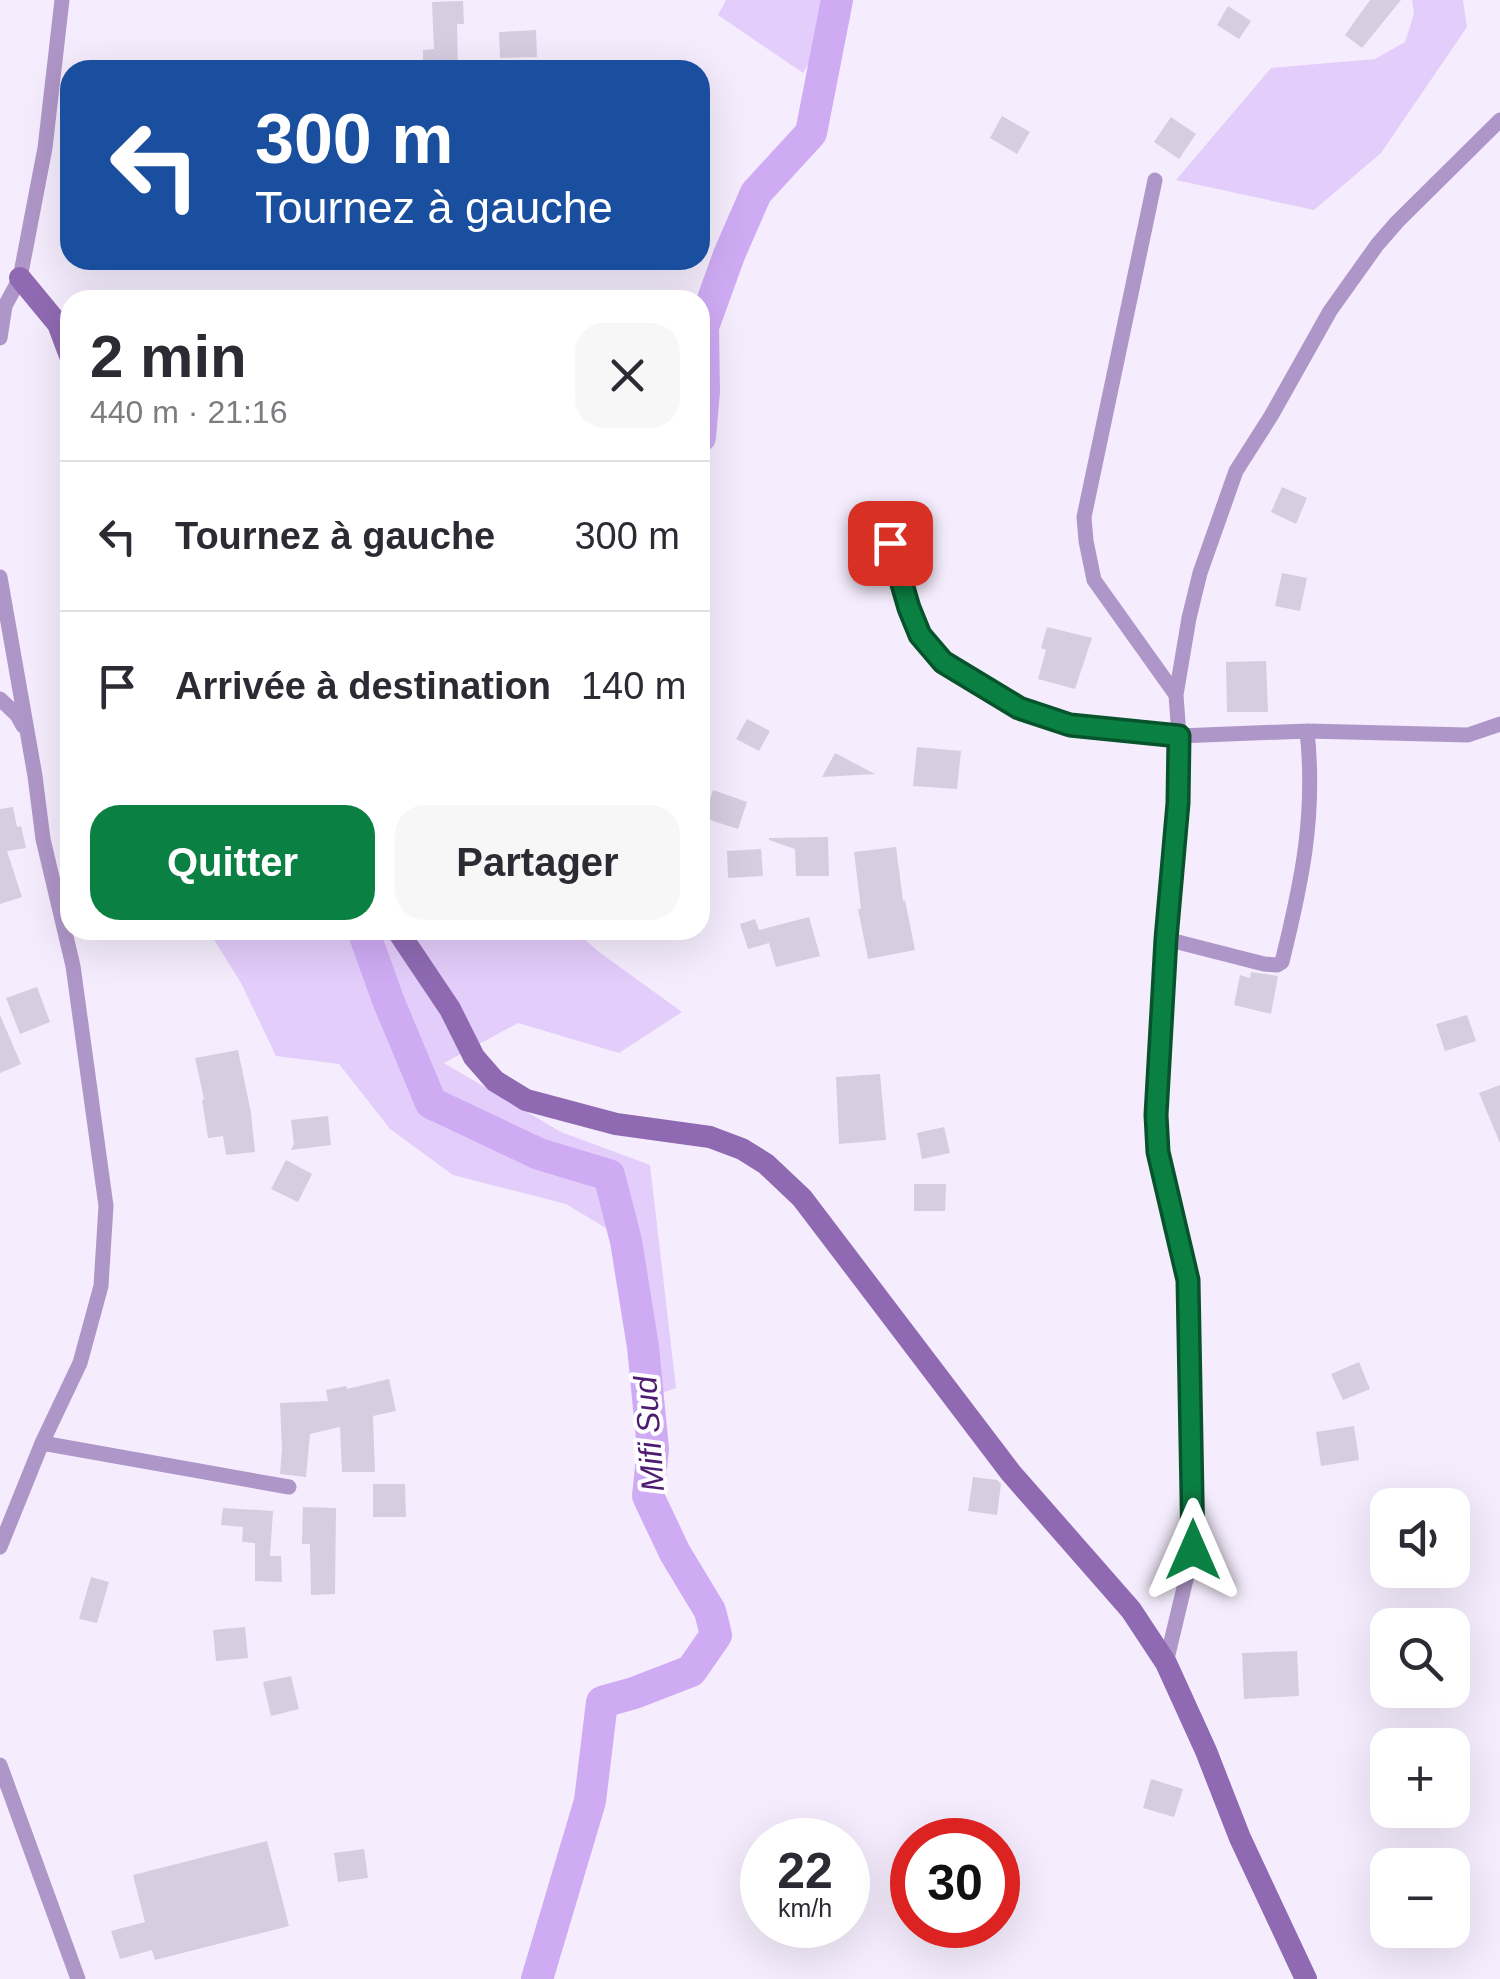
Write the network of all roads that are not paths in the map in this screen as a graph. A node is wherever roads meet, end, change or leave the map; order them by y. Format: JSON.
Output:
{"nodes":[{"id":1,"x":62,"y":0,"type":"edge"},
{"id":2,"x":1500,"y":120,"type":"edge"},
{"id":3,"x":1156,"y":180,"type":"dead end"},
{"id":4,"x":20,"y":278,"type":"junction"},
{"id":5,"x":60,"y":329,"type":"edge"},
{"id":6,"x":0,"y":338,"type":"edge"},
{"id":7,"x":880,"y":510,"type":"dead end"},
{"id":8,"x":0,"y":577,"type":"edge"},
{"id":9,"x":1176,"y":695,"type":"junction"},
{"id":10,"x":0,"y":699,"type":"edge"},
{"id":11,"x":1500,"y":724,"type":"edge"},
{"id":12,"x":1307,"y":731,"type":"junction"},
{"id":13,"x":26,"y":732,"type":"junction"},
{"id":14,"x":1179,"y":736,"type":"junction"},
{"id":15,"x":60,"y":911,"type":"edge"},
{"id":16,"x":1166,"y":939,"type":"junction"},
{"id":17,"x":67,"y":940,"type":"edge"},
{"id":18,"x":404,"y":940,"type":"edge"},
{"id":19,"x":42,"y":1443,"type":"junction"},
{"id":20,"x":289,"y":1486,"type":"dead end"},
{"id":21,"x":0,"y":1547,"type":"edge"},
{"id":22,"x":1166,"y":1662,"type":"junction"},
{"id":23,"x":0,"y":1765,"type":"edge"},
{"id":24,"x":78,"y":1979,"type":"edge"},
{"id":25,"x":1306,"y":1979,"type":"edge"}],
"edges":[{"from":1,"to":4,"type":"street"},
{"from":2,"to":9,"type":"street"},
{"from":3,"to":9,"type":"street"},
{"from":4,"to":5,"type":"street"},
{"from":4,"to":6,"type":"street"},
{"from":7,"to":14,"type":"street"},
{"from":8,"to":13,"type":"street"},
{"from":9,"to":14,"type":"street"},
{"from":10,"to":13,"type":"street"},
{"from":11,"to":12,"type":"street"},
{"from":12,"to":14,"type":"street"},
{"from":12,"to":16,"type":"street"},
{"from":13,"to":15,"type":"street"},
{"from":14,"to":16,"type":"street"},
{"from":16,"to":22,"type":"street"},
{"from":17,"to":19,"type":"street"},
{"from":18,"to":22,"type":"street"},
{"from":19,"to":20,"type":"street"},
{"from":19,"to":21,"type":"street"},
{"from":22,"to":25,"type":"street"},
{"from":23,"to":24,"type":"street"}]}
